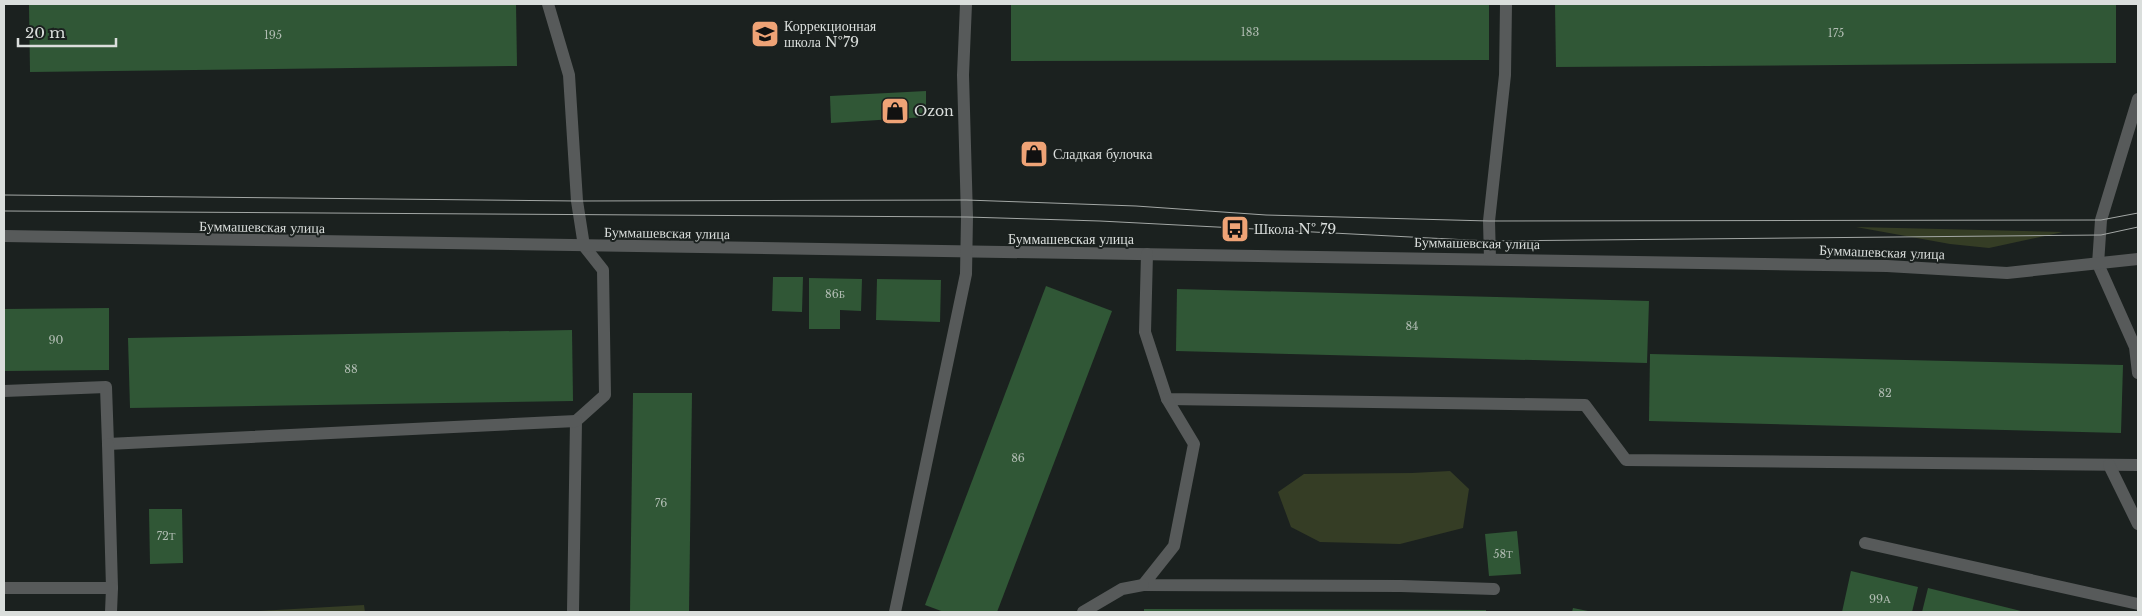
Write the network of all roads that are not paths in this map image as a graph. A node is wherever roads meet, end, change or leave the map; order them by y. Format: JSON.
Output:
{"nodes":[{"id":1,"x":548,"y":4,"type":"edge"},
{"id":2,"x":966,"y":4,"type":"edge"},
{"id":3,"x":1506,"y":4,"type":"edge"},
{"id":4,"x":2138,"y":99,"type":"edge"},
{"id":5,"x":4,"y":236,"type":"edge"},
{"id":6,"x":584,"y":246,"type":"junction"},
{"id":7,"x":966,"y":254,"type":"junction"},
{"id":8,"x":1147,"y":254,"type":"junction"},
{"id":9,"x":1490,"y":258,"type":"junction"},
{"id":10,"x":2138,"y":260,"type":"edge"},
{"id":11,"x":2098,"y":264,"type":"junction"},
{"id":12,"x":2138,"y":374,"type":"edge"},
{"id":13,"x":4,"y":391,"type":"edge"},
{"id":14,"x":1167,"y":399,"type":"junction"},
{"id":15,"x":576,"y":420,"type":"junction"},
{"id":16,"x":108,"y":444,"type":"junction"},
{"id":17,"x":2109,"y":465,"type":"junction"},
{"id":18,"x":2138,"y":465,"type":"edge"},
{"id":19,"x":2138,"y":524,"type":"edge"},
{"id":20,"x":1865,"y":543,"type":"dead end"},
{"id":21,"x":1143,"y":585,"type":"junction"},
{"id":22,"x":4,"y":588,"type":"edge"},
{"id":23,"x":112,"y":588,"type":"junction"},
{"id":24,"x":1494,"y":589,"type":"dead end"},
{"id":25,"x":2138,"y":604,"type":"edge"},
{"id":26,"x":111,"y":612,"type":"edge"},
{"id":27,"x":573,"y":612,"type":"edge"},
{"id":28,"x":895,"y":612,"type":"edge"},
{"id":29,"x":1083,"y":612,"type":"edge"}],
"edges":[{"from":1,"to":6,"type":"street"},
{"from":2,"to":7,"type":"street"},
{"from":3,"to":9,"type":"street"},
{"from":4,"to":11,"type":"street"},
{"from":5,"to":6,"type":"street","name":"Буммашевская улица"},
{"from":6,"to":7,"type":"street","name":"Буммашевская улица"},
{"from":6,"to":15,"type":"street"},
{"from":7,"to":8,"type":"street","name":"Буммашевская улица"},
{"from":7,"to":28,"type":"street"},
{"from":8,"to":9,"type":"street","name":"Буммашевская улица"},
{"from":8,"to":14,"type":"street"},
{"from":9,"to":11,"type":"street","name":"Буммашевская улица"},
{"from":10,"to":11,"type":"street","name":"Буммашевская улица"},
{"from":11,"to":12,"type":"street"},
{"from":13,"to":16,"type":"street"},
{"from":14,"to":17,"type":"street"},
{"from":14,"to":21,"type":"street"},
{"from":15,"to":16,"type":"street"},
{"from":15,"to":27,"type":"street"},
{"from":16,"to":23,"type":"street"},
{"from":17,"to":18,"type":"street"},
{"from":17,"to":19,"type":"street"},
{"from":20,"to":25,"type":"street"},
{"from":21,"to":24,"type":"street"},
{"from":21,"to":29,"type":"street"},
{"from":22,"to":23,"type":"street"},
{"from":23,"to":26,"type":"street"}]}
